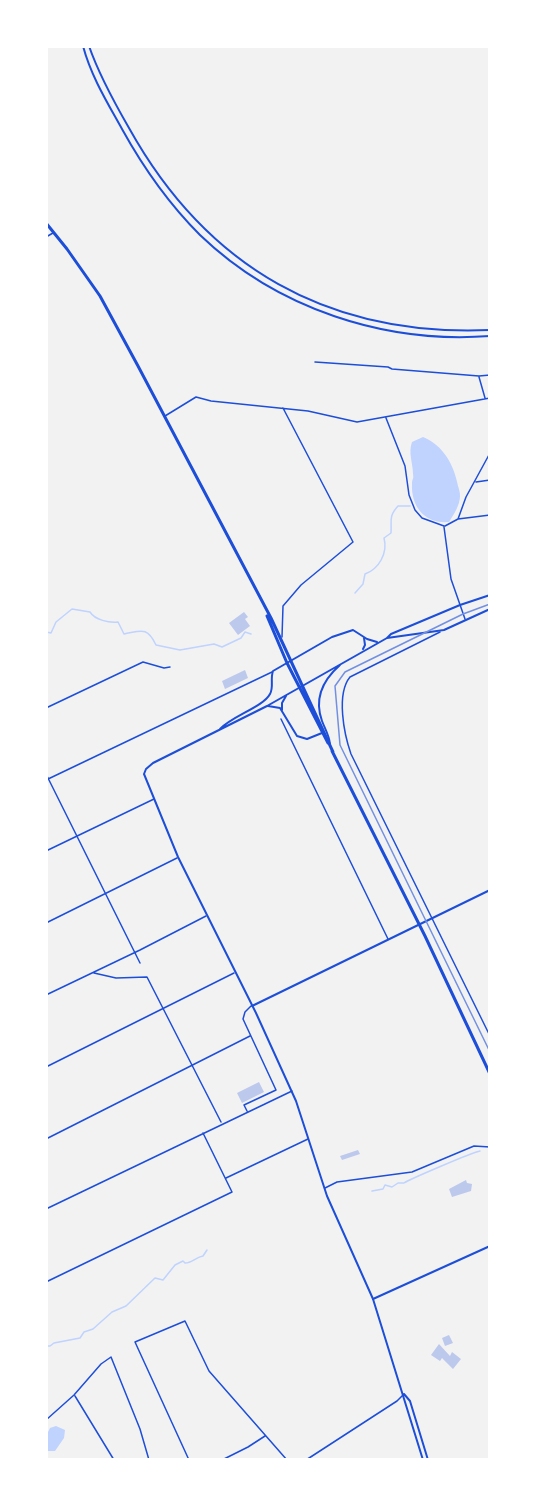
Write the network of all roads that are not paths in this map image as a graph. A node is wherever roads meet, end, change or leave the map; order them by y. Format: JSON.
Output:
{"nodes":[{"id":1,"x":83,"y":46,"type":"edge"},
{"id":2,"x":89,"y":46,"type":"edge"},
{"id":3,"x":112,"y":99,"type":"junction"},
{"id":4,"x":107,"y":102,"type":"junction"},
{"id":5,"x":141,"y":151,"type":"junction"},
{"id":6,"x":136,"y":153,"type":"junction"},
{"id":7,"x":180,"y":204,"type":"junction"},
{"id":8,"x":176,"y":208,"type":"junction"},
{"id":9,"x":46,"y":224,"type":"edge"},
{"id":10,"x":54,"y":232,"type":"junction"},
{"id":11,"x":46,"y":237,"type":"edge"},
{"id":12,"x":212,"y":237,"type":"junction"},
{"id":13,"x":208,"y":242,"type":"junction"},
{"id":14,"x":328,"y":307,"type":"junction"},
{"id":15,"x":326,"y":313,"type":"junction"},
{"id":16,"x":489,"y":330,"type":"edge"},
{"id":17,"x":456,"y":331,"type":"junction"},
{"id":18,"x":456,"y":336,"type":"junction"},
{"id":19,"x":489,"y":336,"type":"edge"},
{"id":20,"x":315,"y":362,"type":"dead end"},
{"id":21,"x":489,"y":375,"type":"edge"},
{"id":22,"x":479,"y":376,"type":"junction"},
{"id":23,"x":485,"y":398,"type":"junction"},
{"id":24,"x":489,"y":398,"type":"edge"},
{"id":25,"x":283,"y":408,"type":"junction"},
{"id":26,"x":165,"y":416,"type":"junction"},
{"id":27,"x":386,"y":418,"type":"junction"},
{"id":28,"x":489,"y":453,"type":"edge"},
{"id":29,"x":489,"y":480,"type":"edge"},
{"id":30,"x":475,"y":482,"type":"junction"},
{"id":31,"x":489,"y":515,"type":"edge"},
{"id":32,"x":458,"y":519,"type":"junction"},
{"id":33,"x":444,"y":526,"type":"junction"},
{"id":34,"x":489,"y":595,"type":"edge"},
{"id":35,"x":460,"y":604,"type":"junction"},
{"id":36,"x":489,"y":609,"type":"edge"},
{"id":37,"x":267,"y":614,"type":"junction"},
{"id":38,"x":465,"y":620,"type":"junction"},
{"id":39,"x":444,"y":630,"type":"junction"},
{"id":40,"x":363,"y":635,"type":"junction"},
{"id":41,"x":387,"y":638,"type":"junction"},
{"id":42,"x":281,"y":641,"type":"junction"},
{"id":43,"x":380,"y":642,"type":"junction"},
{"id":44,"x":363,"y":650,"type":"junction"},
{"id":45,"x":292,"y":660,"type":"junction"},
{"id":46,"x":346,"y":660,"type":"junction"},
{"id":47,"x":287,"y":663,"type":"junction"},
{"id":48,"x":170,"y":667,"type":"dead end"},
{"id":49,"x":273,"y":671,"type":"junction"},
{"id":50,"x":288,"y":694,"type":"junction"},
{"id":51,"x":267,"y":706,"type":"junction"},
{"id":52,"x":46,"y":708,"type":"edge"},
{"id":53,"x":282,"y":710,"type":"junction"},
{"id":54,"x":281,"y":719,"type":"dead end"},
{"id":55,"x":218,"y":731,"type":"junction"},
{"id":56,"x":322,"y":732,"type":"junction"},
{"id":57,"x":330,"y":744,"type":"junction"},
{"id":58,"x":333,"y":752,"type":"junction"},
{"id":59,"x":46,"y":774,"type":"edge"},
{"id":60,"x":48,"y":779,"type":"edge"},
{"id":61,"x":155,"y":799,"type":"junction"},
{"id":62,"x":78,"y":836,"type":"junction"},
{"id":63,"x":46,"y":851,"type":"edge"},
{"id":64,"x":178,"y":857,"type":"junction"},
{"id":65,"x":489,"y":890,"type":"edge"},
{"id":66,"x":105,"y":894,"type":"junction"},
{"id":67,"x":206,"y":915,"type":"junction"},
{"id":68,"x":432,"y":918,"type":"junction"},
{"id":69,"x":46,"y":923,"type":"edge"},
{"id":70,"x":419,"y":925,"type":"junction"},
{"id":71,"x":388,"y":940,"type":"junction"},
{"id":72,"x":134,"y":952,"type":"junction"},
{"id":73,"x":140,"y":963,"type":"dead end"},
{"id":74,"x":94,"y":973,"type":"junction"},
{"id":75,"x":235,"y":973,"type":"junction"},
{"id":76,"x":46,"y":995,"type":"edge"},
{"id":77,"x":252,"y":1006,"type":"junction"},
{"id":78,"x":164,"y":1010,"type":"junction"},
{"id":79,"x":250,"y":1036,"type":"junction"},
{"id":80,"x":489,"y":1036,"type":"edge"},
{"id":81,"x":193,"y":1066,"type":"junction"},
{"id":82,"x":46,"y":1067,"type":"edge"},
{"id":83,"x":489,"y":1074,"type":"edge"},
{"id":84,"x":292,"y":1091,"type":"junction"},
{"id":85,"x":262,"y":1096,"type":"junction"},
{"id":86,"x":266,"y":1102,"type":"junction"},
{"id":87,"x":247,"y":1111,"type":"junction"},
{"id":88,"x":222,"y":1123,"type":"junction"},
{"id":89,"x":203,"y":1133,"type":"junction"},
{"id":90,"x":309,"y":1138,"type":"junction"},
{"id":91,"x":46,"y":1139,"type":"edge"},
{"id":92,"x":489,"y":1147,"type":"edge"},
{"id":93,"x":225,"y":1178,"type":"junction"},
{"id":94,"x":324,"y":1188,"type":"junction"},
{"id":95,"x":46,"y":1209,"type":"edge"},
{"id":96,"x":489,"y":1246,"type":"edge"},
{"id":97,"x":46,"y":1282,"type":"edge"},
{"id":98,"x":373,"y":1299,"type":"junction"},
{"id":99,"x":404,"y":1394,"type":"junction"},
{"id":100,"x":74,"y":1395,"type":"junction"},
{"id":101,"x":46,"y":1420,"type":"edge"},
{"id":102,"x":266,"y":1436,"type":"junction"},
{"id":103,"x":311,"y":1458,"type":"edge"},
{"id":104,"x":114,"y":1460,"type":"edge"},
{"id":105,"x":149,"y":1460,"type":"edge"},
{"id":106,"x":189,"y":1460,"type":"edge"},
{"id":107,"x":222,"y":1460,"type":"edge"},
{"id":108,"x":287,"y":1460,"type":"edge"},
{"id":109,"x":306,"y":1460,"type":"edge"},
{"id":110,"x":423,"y":1460,"type":"edge"},
{"id":111,"x":428,"y":1460,"type":"edge"}],
"edges":[{"from":1,"to":4,"type":"main road"},
{"from":2,"to":3,"type":"main road"},
{"from":3,"to":4,"type":"main road"},
{"from":3,"to":5,"type":"main road"},
{"from":4,"to":6,"type":"main road"},
{"from":5,"to":6,"type":"main road"},
{"from":5,"to":7,"type":"main road"},
{"from":6,"to":8,"type":"main road"},
{"from":7,"to":8,"type":"main road"},
{"from":7,"to":12,"type":"main road"},
{"from":8,"to":13,"type":"main road"},
{"from":9,"to":10,"type":"main road"},
{"from":10,"to":11,"type":"street"},
{"from":10,"to":26,"type":"main road"},
{"from":12,"to":13,"type":"main road"},
{"from":12,"to":14,"type":"main road"},
{"from":13,"to":15,"type":"main road"},
{"from":14,"to":15,"type":"main road"},
{"from":14,"to":17,"type":"main road"},
{"from":15,"to":18,"type":"main road"},
{"from":16,"to":17,"type":"main road"},
{"from":17,"to":18,"type":"main road"},
{"from":18,"to":19,"type":"main road"},
{"from":20,"to":22,"type":"street"},
{"from":21,"to":22,"type":"street"},
{"from":22,"to":23,"type":"street"},
{"from":23,"to":24,"type":"street"},
{"from":23,"to":27,"type":"street"},
{"from":25,"to":26,"type":"street"},
{"from":25,"to":27,"type":"street"},
{"from":25,"to":42,"type":"street"},
{"from":26,"to":37,"type":"main road"},
{"from":27,"to":33,"type":"street"},
{"from":28,"to":30,"type":"street"},
{"from":29,"to":30,"type":"street"},
{"from":30,"to":32,"type":"street"},
{"from":31,"to":32,"type":"street"},
{"from":32,"to":33,"type":"street"},
{"from":33,"to":35,"type":"street"},
{"from":34,"to":35,"type":"main road"},
{"from":35,"to":38,"type":"street"},
{"from":35,"to":41,"type":"main road"},
{"from":36,"to":38,"type":"main road"},
{"from":37,"to":42,"type":"main road"},
{"from":37,"to":47,"type":"main road"},
{"from":38,"to":39,"type":"main road"},
{"from":39,"to":41,"type":"main road"},
{"from":39,"to":68,"type":"street"},
{"from":40,"to":43,"type":"main road"},
{"from":40,"to":44,"type":"main road"},
{"from":40,"to":45,"type":"main road"},
{"from":41,"to":43,"type":"main road"},
{"from":42,"to":45,"type":"main road"},
{"from":43,"to":44,"type":"main road"},
{"from":44,"to":46,"type":"main road"},
{"from":45,"to":47,"type":"main road"},
{"from":45,"to":57,"type":"main road"},
{"from":46,"to":50,"type":"main road"},
{"from":46,"to":57,"type":"main road"},
{"from":47,"to":49,"type":"main road"},
{"from":47,"to":56,"type":"main road"},
{"from":48,"to":52,"type":"street"},
{"from":49,"to":55,"type":"main road"},
{"from":49,"to":60,"type":"street"},
{"from":50,"to":51,"type":"main road"},
{"from":50,"to":53,"type":"main road"},
{"from":51,"to":53,"type":"main road"},
{"from":51,"to":55,"type":"main road"},
{"from":53,"to":56,"type":"main road"},
{"from":54,"to":71,"type":"street"},
{"from":55,"to":61,"type":"main road"},
{"from":56,"to":58,"type":"main road"},
{"from":57,"to":58,"type":"main road"},
{"from":58,"to":70,"type":"main road"},
{"from":59,"to":60,"type":"street"},
{"from":60,"to":62,"type":"street"},
{"from":61,"to":62,"type":"street"},
{"from":61,"to":64,"type":"main road"},
{"from":62,"to":63,"type":"street"},
{"from":62,"to":66,"type":"street"},
{"from":64,"to":66,"type":"street"},
{"from":64,"to":67,"type":"main road"},
{"from":65,"to":68,"type":"main road"},
{"from":66,"to":69,"type":"street"},
{"from":66,"to":72,"type":"street"},
{"from":67,"to":72,"type":"street"},
{"from":67,"to":75,"type":"main road"},
{"from":68,"to":70,"type":"main road"},
{"from":68,"to":80,"type":"street"},
{"from":70,"to":71,"type":"main road"},
{"from":70,"to":83,"type":"main road"},
{"from":71,"to":77,"type":"main road"},
{"from":72,"to":73,"type":"street"},
{"from":72,"to":74,"type":"street"},
{"from":74,"to":76,"type":"street"},
{"from":74,"to":78,"type":"street"},
{"from":75,"to":77,"type":"main road"},
{"from":75,"to":78,"type":"street"},
{"from":77,"to":79,"type":"street"},
{"from":77,"to":84,"type":"main road"},
{"from":78,"to":81,"type":"street"},
{"from":78,"to":82,"type":"street"},
{"from":79,"to":81,"type":"street"},
{"from":79,"to":85,"type":"street"},
{"from":81,"to":88,"type":"street"},
{"from":81,"to":91,"type":"street"},
{"from":84,"to":86,"type":"street"},
{"from":84,"to":90,"type":"main road"},
{"from":85,"to":86,"type":"street"},
{"from":85,"to":87,"type":"street"},
{"from":86,"to":87,"type":"street"},
{"from":87,"to":88,"type":"street"},
{"from":88,"to":89,"type":"street"},
{"from":89,"to":93,"type":"street"},
{"from":89,"to":95,"type":"street"},
{"from":90,"to":93,"type":"street"},
{"from":90,"to":94,"type":"main road"},
{"from":92,"to":94,"type":"street"},
{"from":93,"to":97,"type":"street"},
{"from":94,"to":98,"type":"main road"},
{"from":96,"to":98,"type":"main road"},
{"from":98,"to":99,"type":"main road"},
{"from":99,"to":103,"type":"street"},
{"from":99,"to":110,"type":"main road"},
{"from":99,"to":111,"type":"main road"},
{"from":100,"to":101,"type":"street"},
{"from":100,"to":104,"type":"street"},
{"from":100,"to":105,"type":"street"},
{"from":102,"to":106,"type":"street"},
{"from":102,"to":107,"type":"street"},
{"from":102,"to":108,"type":"street"},
{"from":103,"to":109,"type":"street"}]}
